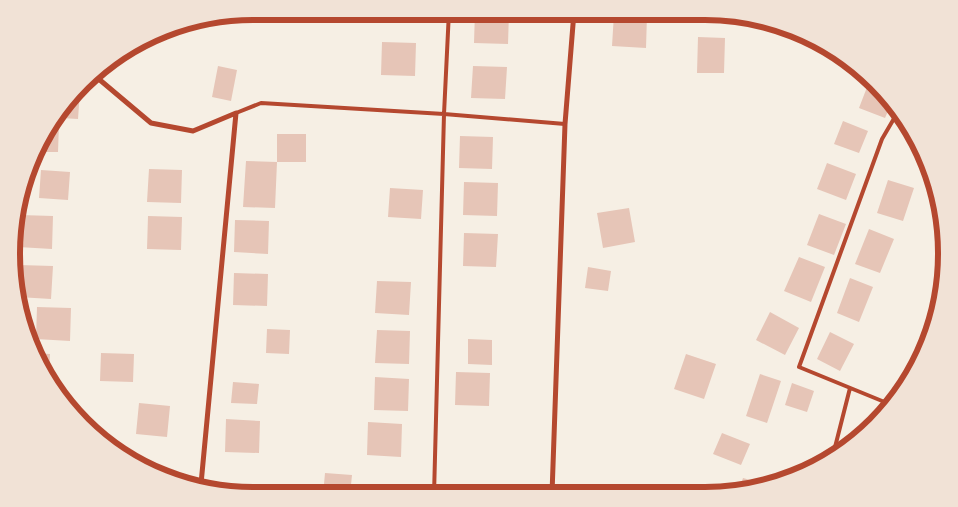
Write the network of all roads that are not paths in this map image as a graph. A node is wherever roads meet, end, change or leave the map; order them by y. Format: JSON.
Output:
{"nodes":[{"id":1,"x":449,"y":20,"type":"edge"},
{"id":2,"x":573,"y":20,"type":"edge"},
{"id":3,"x":99,"y":79,"type":"edge"},
{"id":4,"x":236,"y":113,"type":"junction"},
{"id":5,"x":444,"y":114,"type":"junction"},
{"id":6,"x":894,"y":117,"type":"edge"},
{"id":7,"x":565,"y":124,"type":"junction"},
{"id":8,"x":850,"y":388,"type":"junction"},
{"id":9,"x":884,"y":403,"type":"edge"},
{"id":10,"x":835,"y":447,"type":"edge"},
{"id":11,"x":201,"y":481,"type":"edge"},
{"id":12,"x":434,"y":487,"type":"edge"},
{"id":13,"x":552,"y":487,"type":"edge"}],
"edges":[{"from":1,"to":5,"type":"lane"},
{"from":2,"to":7,"type":"street"},
{"from":3,"to":4,"type":"street"},
{"from":4,"to":5,"type":"lane"},
{"from":4,"to":11,"type":"street"},
{"from":5,"to":7,"type":"lane"},
{"from":5,"to":12,"type":"lane"},
{"from":6,"to":8,"type":"lane"},
{"from":7,"to":13,"type":"street"},
{"from":8,"to":9,"type":"lane"},
{"from":8,"to":10,"type":"lane"}]}
